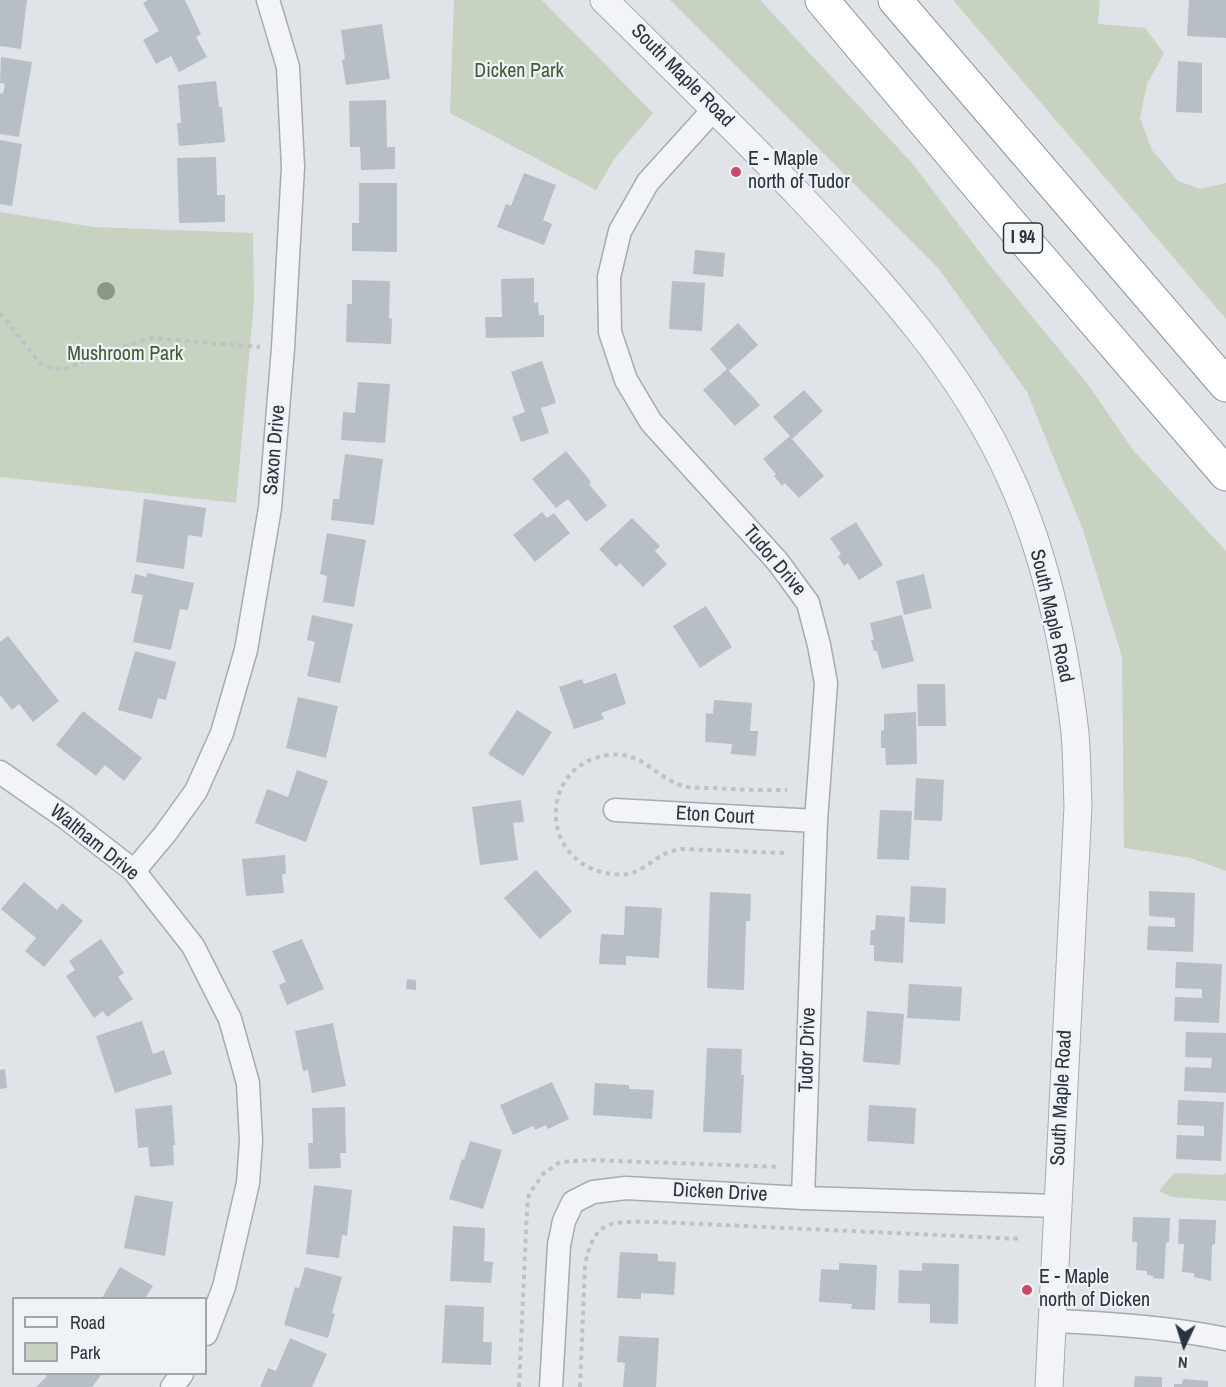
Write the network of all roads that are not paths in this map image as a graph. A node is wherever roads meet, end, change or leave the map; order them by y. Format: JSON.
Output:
{"nodes":[{"id":1,"x":268,"y":0,"type":"edge"},
{"id":2,"x":604,"y":0,"type":"edge"},
{"id":3,"x":822,"y":0,"type":"edge"},
{"id":4,"x":895,"y":0,"type":"edge"},
{"id":5,"x":715,"y":108,"type":"junction"},
{"id":6,"x":1226,"y":385,"type":"edge"},
{"id":7,"x":1226,"y":474,"type":"edge"},
{"id":8,"x":0,"y":772,"type":"edge"},
{"id":9,"x":615,"y":810,"type":"dead end"},
{"id":10,"x":816,"y":822,"type":"junction"},
{"id":11,"x":134,"y":871,"type":"junction"},
{"id":12,"x":803,"y":1197,"type":"junction"},
{"id":13,"x":1057,"y":1206,"type":"junction"},
{"id":14,"x":1052,"y":1321,"type":"junction"},
{"id":15,"x":207,"y":1331,"type":"edge"},
{"id":16,"x":1226,"y":1339,"type":"edge"},
{"id":17,"x":181,"y":1375,"type":"edge"},
{"id":18,"x":172,"y":1387,"type":"edge"},
{"id":19,"x":551,"y":1387,"type":"edge"},
{"id":20,"x":1048,"y":1387,"type":"edge"}],
"edges":[{"from":1,"to":11,"type":"street","name":"Saxon Drive"},
{"from":2,"to":5,"type":"street","name":"South Maple Road"},
{"from":3,"to":7,"type":"highway","number":"I 94"},
{"from":4,"to":6,"type":"highway"},
{"from":5,"to":10,"type":"street","name":"Tudor Drive"},
{"from":5,"to":13,"type":"street","name":"South Maple Road"},
{"from":8,"to":11,"type":"street","name":"Waltham Drive"},
{"from":9,"to":10,"type":"street","name":"Eton Court"},
{"from":10,"to":12,"type":"street","name":"Tudor Drive"},
{"from":11,"to":15,"type":"street","name":"Waltham Drive"},
{"from":12,"to":13,"type":"street","name":"Dicken Drive"},
{"from":12,"to":19,"type":"street","name":"Dicken Drive"},
{"from":13,"to":14,"type":"street","name":"South Maple Road"},
{"from":14,"to":16,"type":"street"},
{"from":14,"to":20,"type":"street","name":"South Maple Road"},
{"from":17,"to":18,"type":"street"}]}
